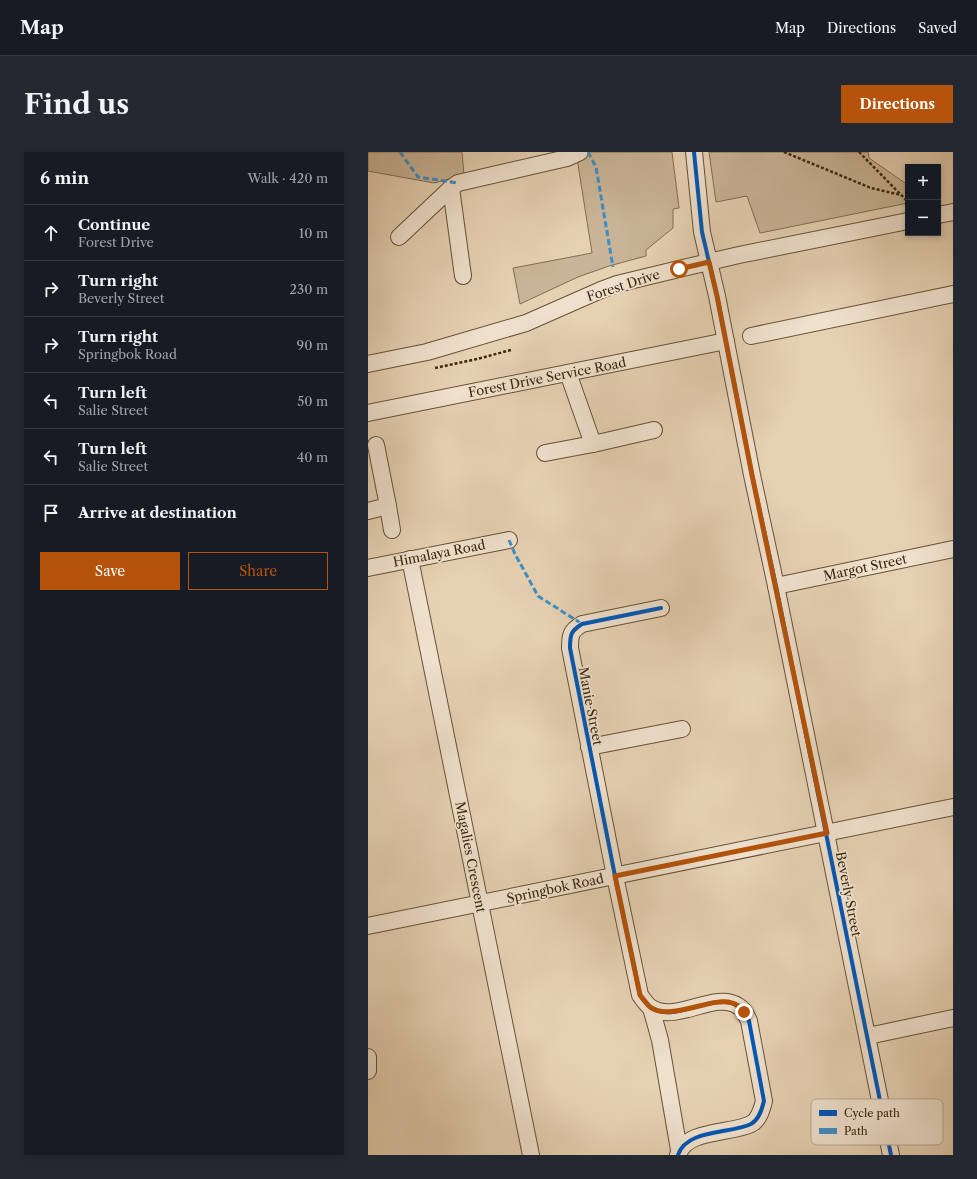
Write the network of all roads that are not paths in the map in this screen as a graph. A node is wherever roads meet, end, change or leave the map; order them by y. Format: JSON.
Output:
{"nodes":[{"id":1,"x":580,"y":152,"type":"edge"},
{"id":2,"x":694,"y":152,"type":"edge"},
{"id":3,"x":451,"y":188,"type":"junction"},
{"id":4,"x":953,"y":212,"type":"edge"},
{"id":5,"x":941,"y":214,"type":"edge"},
{"id":6,"x":905,"y":222,"type":"edge"},
{"id":7,"x":399,"y":237,"type":"dead end"},
{"id":8,"x":709,"y":262,"type":"junction"},
{"id":9,"x":463,"y":276,"type":"dead end"},
{"id":10,"x":953,"y":294,"type":"edge"},
{"id":11,"x":751,"y":336,"type":"dead end"},
{"id":12,"x":726,"y":341,"type":"junction"},
{"id":13,"x":368,"y":364,"type":"edge"},
{"id":14,"x":568,"y":373,"type":"junction"},
{"id":15,"x":368,"y":413,"type":"edge"},
{"id":16,"x":654,"y":430,"type":"dead end"},
{"id":17,"x":593,"y":444,"type":"junction"},
{"id":18,"x":376,"y":445,"type":"dead end"},
{"id":19,"x":545,"y":453,"type":"dead end"},
{"id":20,"x":388,"y":506,"type":"junction"},
{"id":21,"x":368,"y":511,"type":"edge"},
{"id":22,"x":392,"y":530,"type":"dead end"},
{"id":23,"x":509,"y":540,"type":"dead end"},
{"id":24,"x":953,"y":549,"type":"edge"},
{"id":25,"x":410,"y":559,"type":"junction"},
{"id":26,"x":368,"y":568,"type":"edge"},
{"id":27,"x":776,"y":586,"type":"junction"},
{"id":28,"x":661,"y":608,"type":"dead end"},
{"id":29,"x":682,"y":729,"type":"dead end"},
{"id":30,"x":589,"y":747,"type":"junction"},
{"id":31,"x":953,"y":807,"type":"edge"},
{"id":32,"x":827,"y":833,"type":"junction"},
{"id":33,"x":615,"y":876,"type":"junction"},
{"id":34,"x":480,"y":903,"type":"junction"},
{"id":35,"x":368,"y":926,"type":"edge"},
{"id":36,"x":651,"y":1008,"type":"junction"},
{"id":37,"x":953,"y":1018,"type":"edge"},
{"id":38,"x":868,"y":1036,"type":"junction"},
{"id":39,"x":368,"y":1057,"type":"edge"},
{"id":40,"x":368,"y":1071,"type":"edge"},
{"id":41,"x":881,"y":1099,"type":"edge"},
{"id":42,"x":890,"y":1145,"type":"edge"},
{"id":43,"x":678,"y":1152,"type":"edge"},
{"id":44,"x":531,"y":1155,"type":"edge"},
{"id":45,"x":892,"y":1155,"type":"edge"}],
"edges":[{"from":1,"to":3,"type":"street"},
{"from":2,"to":8,"type":"street","name":"Beverly Street"},
{"from":3,"to":7,"type":"street"},
{"from":3,"to":9,"type":"street"},
{"from":4,"to":5,"type":"street"},
{"from":6,"to":8,"type":"street","name":"Forest Drive"},
{"from":8,"to":12,"type":"street","name":"Beverly Street"},
{"from":8,"to":13,"type":"street","name":"Forest Drive"},
{"from":10,"to":11,"type":"street"},
{"from":12,"to":14,"type":"street","name":"Forest Drive Service Road"},
{"from":12,"to":27,"type":"street","name":"Beverly Street"},
{"from":14,"to":15,"type":"street","name":"Forest Drive Service Road"},
{"from":14,"to":17,"type":"street"},
{"from":16,"to":17,"type":"street"},
{"from":17,"to":19,"type":"street"},
{"from":18,"to":20,"type":"street"},
{"from":20,"to":21,"type":"street"},
{"from":20,"to":22,"type":"street"},
{"from":23,"to":25,"type":"street","name":"Himalaya Road"},
{"from":24,"to":27,"type":"street","name":"Margot Street"},
{"from":25,"to":26,"type":"street","name":"Himalaya Road"},
{"from":25,"to":34,"type":"street","name":"Magalies Crescent"},
{"from":27,"to":32,"type":"street","name":"Beverly Street"},
{"from":28,"to":30,"type":"street","name":"Manie Street"},
{"from":29,"to":30,"type":"street","name":"Manie Street"},
{"from":30,"to":33,"type":"street","name":"Manie Street"},
{"from":31,"to":32,"type":"street","name":"Springbok Road"},
{"from":32,"to":33,"type":"street","name":"Springbok Road"},
{"from":32,"to":38,"type":"street","name":"Beverly Street"},
{"from":33,"to":34,"type":"street","name":"Springbok Road"},
{"from":33,"to":36,"type":"street","name":"Manie Street"},
{"from":34,"to":35,"type":"street","name":"Springbok Road"},
{"from":34,"to":44,"type":"street","name":"Magalies Crescent"},
{"from":36,"to":43,"type":"street"},
{"from":36,"to":43,"type":"street"},
{"from":37,"to":38,"type":"street"},
{"from":38,"to":41,"type":"street","name":"Beverly Street"},
{"from":39,"to":40,"type":"street"},
{"from":42,"to":45,"type":"street","name":"Beverly Street"}]}
